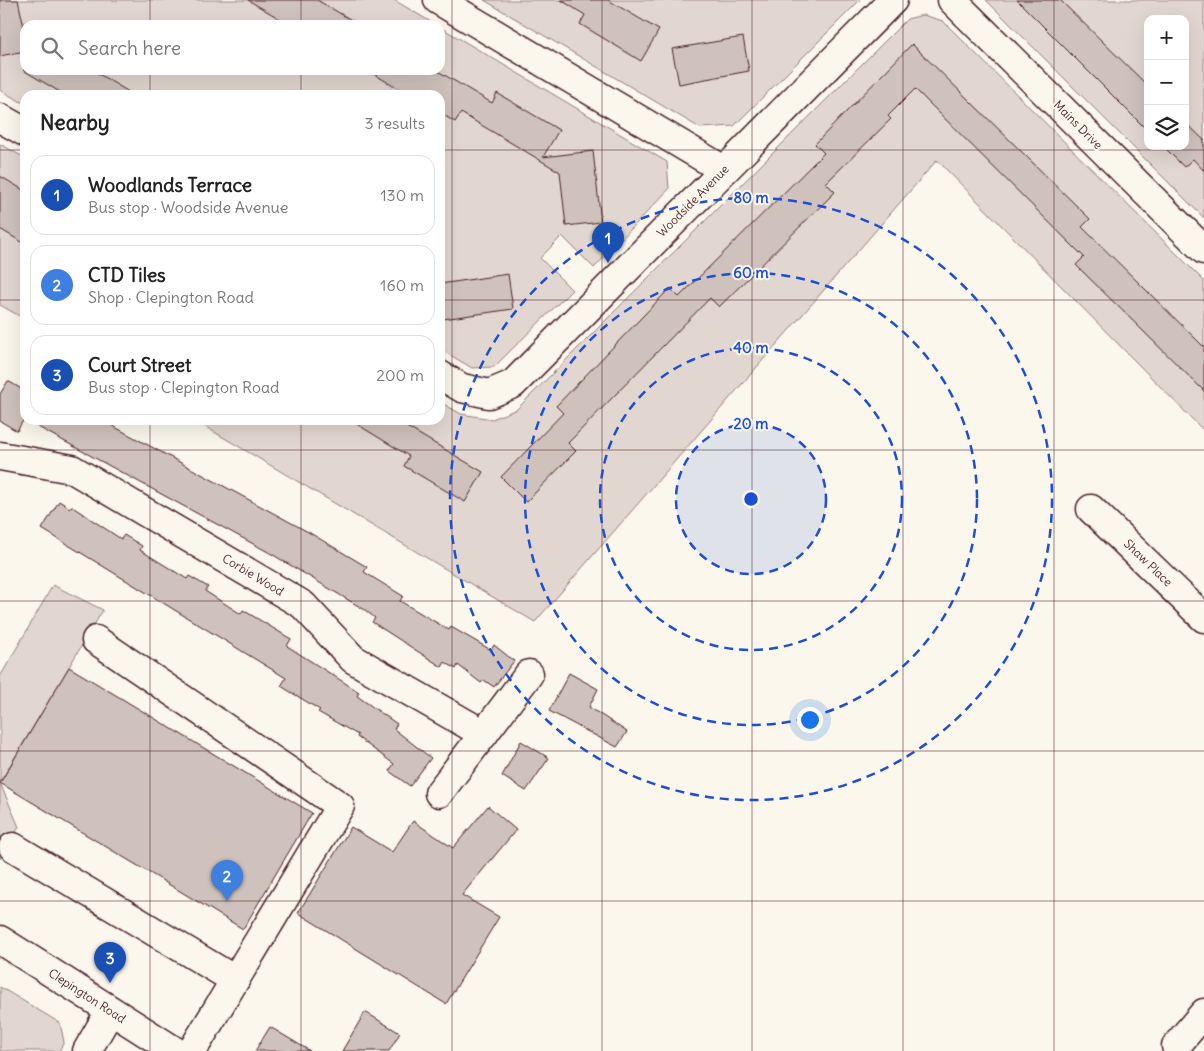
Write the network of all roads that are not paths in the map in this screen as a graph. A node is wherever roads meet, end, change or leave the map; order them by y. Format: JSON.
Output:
{"nodes":[{"id":1,"x":438,"y":0,"type":"edge"},
{"id":2,"x":893,"y":0,"type":"edge"},
{"id":3,"x":952,"y":0,"type":"edge"},
{"id":4,"x":0,"y":118,"type":"edge"},
{"id":5,"x":20,"y":129,"type":"edge"},
{"id":6,"x":724,"y":170,"type":"junction"},
{"id":7,"x":1204,"y":250,"type":"edge"},
{"id":8,"x":445,"y":378,"type":"edge"},
{"id":9,"x":0,"y":456,"type":"edge"},
{"id":10,"x":1091,"y":508,"type":"dead end"},
{"id":11,"x":1204,"y":618,"type":"edge"},
{"id":12,"x":96,"y":640,"type":"dead end"},
{"id":13,"x":529,"y":674,"type":"dead end"},
{"id":14,"x":484,"y":734,"type":"junction"},
{"id":15,"x":439,"y":793,"type":"dead end"},
{"id":16,"x":13,"y":847,"type":"dead end"},
{"id":17,"x":0,"y":940,"type":"edge"},
{"id":18,"x":235,"y":980,"type":"junction"},
{"id":19,"x":110,"y":1012,"type":"junction"},
{"id":20,"x":1204,"y":1013,"type":"edge"},
{"id":21,"x":1176,"y":1046,"type":"dead end"},
{"id":22,"x":87,"y":1051,"type":"edge"},
{"id":23,"x":175,"y":1051,"type":"edge"},
{"id":24,"x":192,"y":1051,"type":"edge"}],
"edges":[{"from":1,"to":6,"type":"street"},
{"from":2,"to":6,"type":"street","name":"Woodside Avenue"},
{"from":3,"to":7,"type":"street","name":"Mains Drive"},
{"from":4,"to":5,"type":"street"},
{"from":6,"to":8,"type":"street","name":"Woodside Avenue"},
{"from":9,"to":14,"type":"street","name":"Corbie Wood"},
{"from":10,"to":11,"type":"street","name":"Shaw Place"},
{"from":12,"to":18,"type":"street"},
{"from":13,"to":14,"type":"street"},
{"from":14,"to":15,"type":"street"},
{"from":16,"to":18,"type":"street"},
{"from":17,"to":19,"type":"street","name":"Clepington Road"},
{"from":18,"to":24,"type":"street"},
{"from":19,"to":22,"type":"street"},
{"from":19,"to":23,"type":"street","name":"Clepington Road"},
{"from":20,"to":21,"type":"street"}]}
